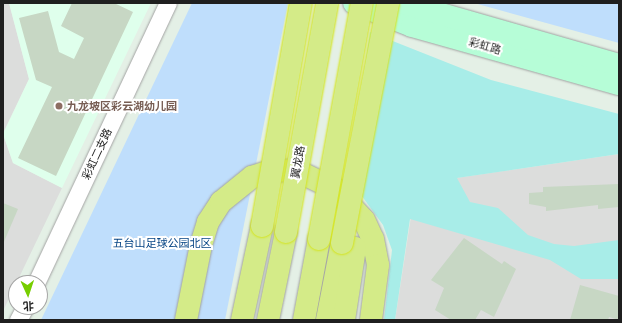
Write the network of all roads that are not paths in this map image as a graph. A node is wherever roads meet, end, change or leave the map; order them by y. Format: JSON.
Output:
{"nodes":[{"id":1,"x":168,"y":3,"type":"edge"},
{"id":2,"x":301,"y":3,"type":"edge"},
{"id":3,"x":327,"y":3,"type":"edge"},
{"id":4,"x":354,"y":3,"type":"edge"},
{"id":5,"x":362,"y":3,"type":"edge"},
{"id":6,"x":388,"y":3,"type":"edge"},
{"id":7,"x":404,"y":3,"type":"edge"},
{"id":8,"x":619,"y":65,"type":"edge"},
{"id":9,"x":619,"y":84,"type":"edge"},
{"id":10,"x":349,"y":244,"type":"junction"},
{"id":11,"x":40,"y":275,"type":"edge"},
{"id":12,"x":186,"y":320,"type":"edge"},
{"id":13,"x":242,"y":320,"type":"edge"},
{"id":14,"x":268,"y":320,"type":"edge"},
{"id":15,"x":304,"y":320,"type":"edge"},
{"id":16,"x":327,"y":320,"type":"edge"},
{"id":17,"x":344,"y":320,"type":"edge"},
{"id":18,"x":371,"y":320,"type":"edge"}],
"edges":[{"from":1,"to":11,"type":"street","name":"彩虹二支路"},
{"from":2,"to":13,"type":"highway","bridge":true},
{"from":3,"to":14,"type":"highway","name":"翼龙路","bridge":true},
{"from":4,"to":9,"type":"main road","name":"彩虹路"},
{"from":5,"to":15,"type":"highway","bridge":true},
{"from":6,"to":10,"type":"highway","bridge":true},
{"from":7,"to":8,"type":"main road","name":"彩虹路"},
{"from":10,"to":16,"type":"highway"},
{"from":10,"to":17,"type":"highway"},
{"from":12,"to":18,"type":"highway"}]}
